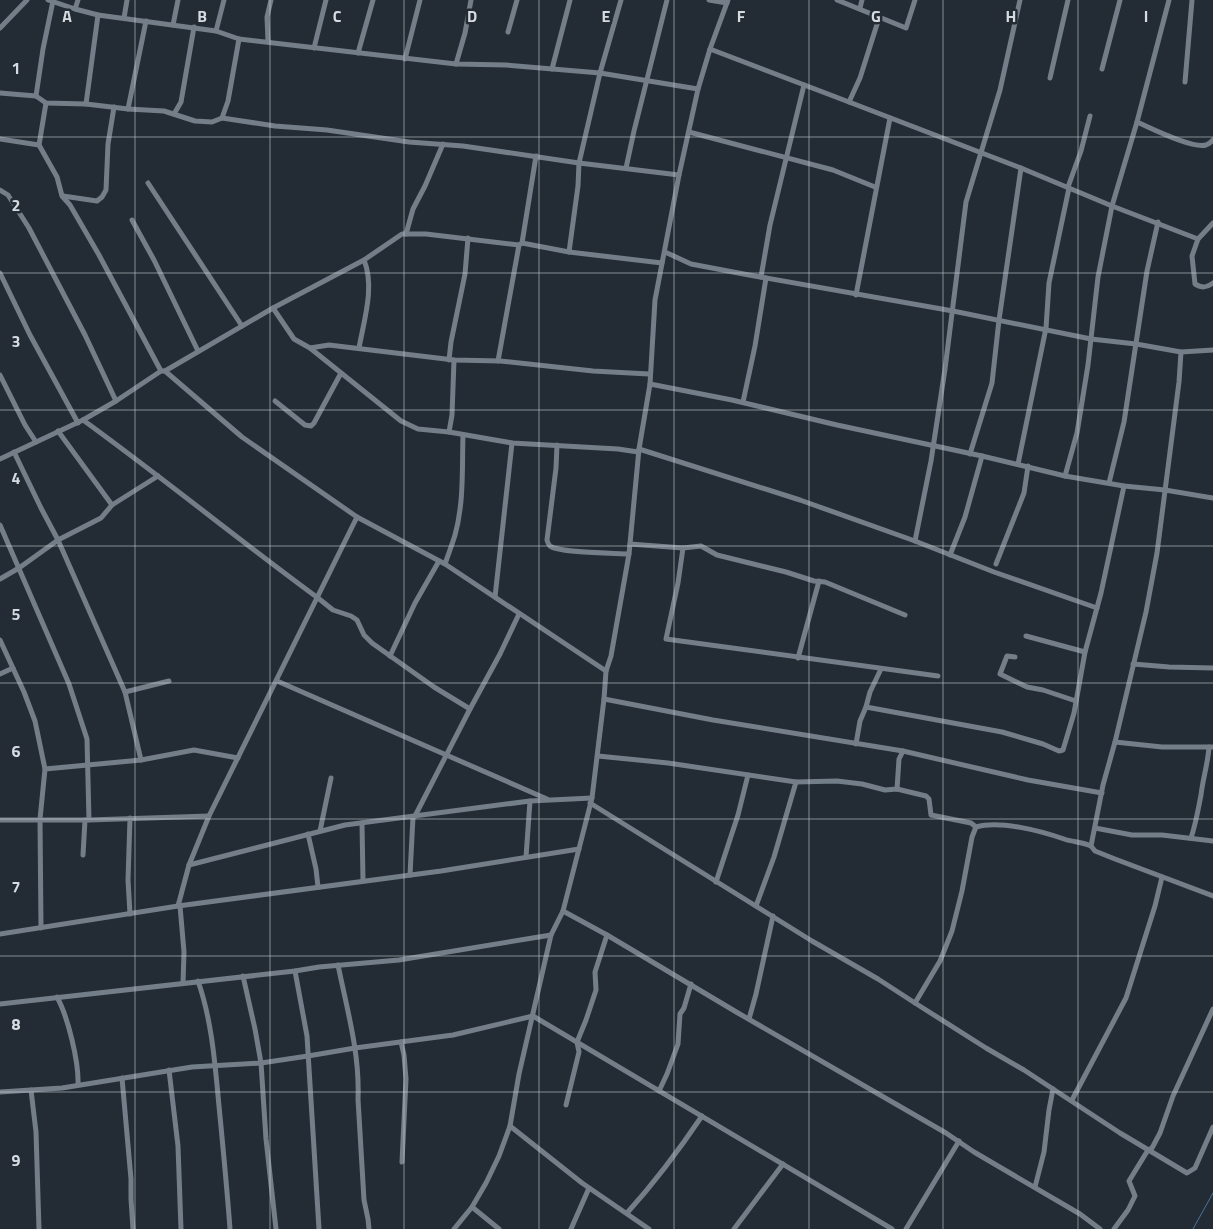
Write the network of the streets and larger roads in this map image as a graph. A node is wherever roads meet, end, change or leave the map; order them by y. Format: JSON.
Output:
{"nodes":[{"id":1,"x":27,"y":0,"type":"edge"},
{"id":2,"x":78,"y":0,"type":"edge"},
{"id":3,"x":127,"y":0,"type":"edge"},
{"id":4,"x":178,"y":0,"type":"edge"},
{"id":5,"x":224,"y":0,"type":"edge"},
{"id":6,"x":272,"y":0,"type":"edge"},
{"id":7,"x":326,"y":0,"type":"edge"},
{"id":8,"x":373,"y":0,"type":"edge"},
{"id":9,"x":420,"y":0,"type":"edge"},
{"id":10,"x":470,"y":0,"type":"edge"},
{"id":11,"x":517,"y":0,"type":"edge"},
{"id":12,"x":570,"y":0,"type":"edge"},
{"id":13,"x":621,"y":0,"type":"edge"},
{"id":14,"x":667,"y":0,"type":"edge"},
{"id":15,"x":709,"y":0,"type":"edge"},
{"id":16,"x":837,"y":0,"type":"edge"},
{"id":17,"x":862,"y":0,"type":"edge"},
{"id":18,"x":915,"y":0,"type":"edge"},
{"id":19,"x":1020,"y":0,"type":"edge"},
{"id":20,"x":1068,"y":0,"type":"edge"},
{"id":21,"x":1120,"y":0,"type":"edge"},
{"id":22,"x":1169,"y":0,"type":"edge"},
{"id":23,"x":1192,"y":0,"type":"edge"},
{"id":24,"x":51,"y":1,"type":"edge"},
{"id":25,"x":727,"y":2,"type":"edge"},
{"id":26,"x":860,"y":8,"type":"junction"},
{"id":27,"x":75,"y":9,"type":"junction"},
{"id":28,"x":98,"y":15,"type":"junction"},
{"id":29,"x":124,"y":18,"type":"junction"},
{"id":30,"x":879,"y":18,"type":"junction"},
{"id":31,"x":146,"y":21,"type":"junction"},
{"id":32,"x":173,"y":25,"type":"junction"},
{"id":33,"x":194,"y":27,"type":"junction"},
{"id":34,"x":0,"y":28,"type":"edge"},
{"id":35,"x":216,"y":31,"type":"junction"},
{"id":36,"x":508,"y":32,"type":"dead end"},
{"id":37,"x":239,"y":39,"type":"junction"},
{"id":38,"x":268,"y":42,"type":"junction"},
{"id":39,"x":314,"y":48,"type":"junction"},
{"id":40,"x":710,"y":49,"type":"junction"},
{"id":41,"x":358,"y":53,"type":"junction"},
{"id":42,"x":405,"y":59,"type":"junction"},
{"id":43,"x":456,"y":64,"type":"junction"},
{"id":44,"x":552,"y":69,"type":"junction"},
{"id":45,"x":1102,"y":69,"type":"dead end"},
{"id":46,"x":600,"y":73,"type":"junction"},
{"id":47,"x":1050,"y":78,"type":"dead end"},
{"id":48,"x":647,"y":81,"type":"junction"},
{"id":49,"x":1185,"y":82,"type":"dead end"},
{"id":50,"x":804,"y":85,"type":"junction"},
{"id":51,"x":698,"y":89,"type":"junction"},
{"id":52,"x":0,"y":93,"type":"edge"},
{"id":53,"x":36,"y":96,"type":"junction"},
{"id":54,"x":849,"y":102,"type":"junction"},
{"id":55,"x":46,"y":103,"type":"junction"},
{"id":56,"x":86,"y":104,"type":"junction"},
{"id":57,"x":114,"y":107,"type":"junction"},
{"id":58,"x":128,"y":109,"type":"junction"},
{"id":59,"x":174,"y":114,"type":"junction"},
{"id":60,"x":1090,"y":116,"type":"dead end"},
{"id":61,"x":222,"y":118,"type":"junction"},
{"id":62,"x":890,"y":118,"type":"junction"},
{"id":63,"x":1137,"y":122,"type":"junction"},
{"id":64,"x":689,"y":132,"type":"junction"},
{"id":65,"x":0,"y":139,"type":"edge"},
{"id":66,"x":1213,"y":140,"type":"edge"},
{"id":67,"x":443,"y":144,"type":"junction"},
{"id":68,"x":39,"y":145,"type":"junction"},
{"id":69,"x":982,"y":153,"type":"junction"},
{"id":70,"x":536,"y":156,"type":"junction"},
{"id":71,"x":786,"y":157,"type":"junction"},
{"id":72,"x":579,"y":164,"type":"junction"},
{"id":73,"x":626,"y":168,"type":"junction"},
{"id":74,"x":1021,"y":168,"type":"junction"},
{"id":75,"x":679,"y":175,"type":"junction"},
{"id":76,"x":148,"y":183,"type":"dead end"},
{"id":77,"x":875,"y":187,"type":"junction"},
{"id":78,"x":1069,"y":187,"type":"junction"},
{"id":79,"x":0,"y":190,"type":"edge"},
{"id":80,"x":62,"y":196,"type":"junction"},
{"id":81,"x":1112,"y":206,"type":"junction"},
{"id":82,"x":132,"y":220,"type":"dead end"},
{"id":83,"x":1158,"y":222,"type":"junction"},
{"id":84,"x":1213,"y":223,"type":"edge"},
{"id":85,"x":406,"y":234,"type":"junction"},
{"id":86,"x":468,"y":238,"type":"junction"},
{"id":87,"x":1198,"y":239,"type":"junction"},
{"id":88,"x":520,"y":244,"type":"junction"},
{"id":89,"x":569,"y":252,"type":"junction"},
{"id":90,"x":665,"y":252,"type":"junction"},
{"id":91,"x":364,"y":260,"type":"junction"},
{"id":92,"x":662,"y":263,"type":"junction"},
{"id":93,"x":0,"y":273,"type":"edge"},
{"id":94,"x":763,"y":278,"type":"junction"},
{"id":95,"x":1213,"y":283,"type":"edge"},
{"id":96,"x":856,"y":295,"type":"junction"},
{"id":97,"x":273,"y":308,"type":"junction"},
{"id":98,"x":953,"y":311,"type":"junction"},
{"id":99,"x":999,"y":320,"type":"junction"},
{"id":100,"x":242,"y":326,"type":"junction"},
{"id":101,"x":1046,"y":328,"type":"junction"},
{"id":102,"x":1090,"y":339,"type":"junction"},
{"id":103,"x":1136,"y":344,"type":"junction"},
{"id":104,"x":310,"y":348,"type":"junction"},
{"id":105,"x":359,"y":348,"type":"junction"},
{"id":106,"x":1213,"y":350,"type":"edge"},
{"id":107,"x":198,"y":351,"type":"junction"},
{"id":108,"x":1181,"y":352,"type":"junction"},
{"id":109,"x":452,"y":360,"type":"junction"},
{"id":110,"x":498,"y":361,"type":"junction"},
{"id":111,"x":163,"y":371,"type":"junction"},
{"id":112,"x":341,"y":373,"type":"junction"},
{"id":113,"x":650,"y":374,"type":"junction"},
{"id":114,"x":0,"y":375,"type":"edge"},
{"id":115,"x":650,"y":384,"type":"junction"},
{"id":116,"x":116,"y":401,"type":"junction"},
{"id":117,"x":275,"y":401,"type":"dead end"},
{"id":118,"x":743,"y":402,"type":"junction"},
{"id":119,"x":83,"y":420,"type":"junction"},
{"id":120,"x":78,"y":423,"type":"junction"},
{"id":121,"x":58,"y":432,"type":"junction"},
{"id":122,"x":449,"y":432,"type":"junction"},
{"id":123,"x":463,"y":435,"type":"junction"},
{"id":124,"x":36,"y":442,"type":"junction"},
{"id":125,"x":512,"y":443,"type":"junction"},
{"id":126,"x":557,"y":445,"type":"junction"},
{"id":127,"x":933,"y":446,"type":"junction"},
{"id":128,"x":639,"y":450,"type":"junction"},
{"id":129,"x":14,"y":452,"type":"junction"},
{"id":130,"x":970,"y":454,"type":"junction"},
{"id":131,"x":982,"y":456,"type":"junction"},
{"id":132,"x":0,"y":459,"type":"edge"},
{"id":133,"x":1018,"y":464,"type":"junction"},
{"id":134,"x":1028,"y":466,"type":"junction"},
{"id":135,"x":158,"y":476,"type":"junction"},
{"id":136,"x":1065,"y":476,"type":"junction"},
{"id":137,"x":1109,"y":483,"type":"junction"},
{"id":138,"x":1124,"y":486,"type":"junction"},
{"id":139,"x":1165,"y":490,"type":"junction"},
{"id":140,"x":1213,"y":498,"type":"edge"},
{"id":141,"x":112,"y":505,"type":"junction"},
{"id":142,"x":357,"y":517,"type":"junction"},
{"id":143,"x":0,"y":525,"type":"edge"},
{"id":144,"x":58,"y":540,"type":"junction"},
{"id":145,"x":915,"y":541,"type":"junction"},
{"id":146,"x":630,"y":544,"type":"junction"},
{"id":147,"x":683,"y":548,"type":"junction"},
{"id":148,"x":629,"y":554,"type":"junction"},
{"id":149,"x":950,"y":555,"type":"junction"},
{"id":150,"x":439,"y":561,"type":"junction"},
{"id":151,"x":445,"y":564,"type":"junction"},
{"id":152,"x":996,"y":564,"type":"dead end"},
{"id":153,"x":19,"y":568,"type":"junction"},
{"id":154,"x":0,"y":579,"type":"edge"},
{"id":155,"x":819,"y":581,"type":"junction"},
{"id":156,"x":495,"y":597,"type":"junction"},
{"id":157,"x":318,"y":598,"type":"junction"},
{"id":158,"x":1097,"y":608,"type":"junction"},
{"id":159,"x":519,"y":614,"type":"junction"},
{"id":160,"x":905,"y":615,"type":"dead end"},
{"id":161,"x":1026,"y":636,"type":"dead end"},
{"id":162,"x":0,"y":640,"type":"edge"},
{"id":163,"x":1085,"y":652,"type":"junction"},
{"id":164,"x":390,"y":656,"type":"junction"},
{"id":165,"x":1015,"y":657,"type":"dead end"},
{"id":166,"x":798,"y":658,"type":"junction"},
{"id":167,"x":1134,"y":664,"type":"junction"},
{"id":168,"x":13,"y":668,"type":"junction"},
{"id":169,"x":1213,"y":668,"type":"edge"},
{"id":170,"x":881,"y":669,"type":"junction"},
{"id":171,"x":606,"y":670,"type":"junction"},
{"id":172,"x":0,"y":674,"type":"edge"},
{"id":173,"x":938,"y":676,"type":"dead end"},
{"id":174,"x":169,"y":681,"type":"dead end"},
{"id":175,"x":277,"y":681,"type":"junction"},
{"id":176,"x":125,"y":692,"type":"junction"},
{"id":177,"x":604,"y":699,"type":"junction"},
{"id":178,"x":1076,"y":701,"type":"junction"},
{"id":179,"x":866,"y":707,"type":"junction"},
{"id":180,"x":470,"y":709,"type":"junction"},
{"id":181,"x":1115,"y":742,"type":"junction"},
{"id":182,"x":856,"y":744,"type":"junction"},
{"id":183,"x":1211,"y":747,"type":"edge"},
{"id":184,"x":903,"y":751,"type":"junction"},
{"id":185,"x":447,"y":754,"type":"junction"},
{"id":186,"x":598,"y":756,"type":"junction"},
{"id":187,"x":238,"y":758,"type":"junction"},
{"id":188,"x":141,"y":760,"type":"junction"},
{"id":189,"x":89,"y":766,"type":"junction"},
{"id":190,"x":45,"y":769,"type":"junction"},
{"id":191,"x":748,"y":776,"type":"junction"},
{"id":192,"x":330,"y":778,"type":"dead end"},
{"id":193,"x":796,"y":782,"type":"junction"},
{"id":194,"x":897,"y":789,"type":"junction"},
{"id":195,"x":1102,"y":793,"type":"junction"},
{"id":196,"x":548,"y":800,"type":"junction"},
{"id":197,"x":591,"y":800,"type":"junction"},
{"id":198,"x":530,"y":801,"type":"junction"},
{"id":199,"x":210,"y":816,"type":"junction"},
{"id":200,"x":414,"y":816,"type":"junction"},
{"id":201,"x":130,"y":818,"type":"junction"},
{"id":202,"x":40,"y":819,"type":"junction"},
{"id":203,"x":0,"y":820,"type":"edge"},
{"id":204,"x":87,"y":820,"type":"junction"},
{"id":205,"x":362,"y":823,"type":"junction"},
{"id":206,"x":976,"y":827,"type":"junction"},
{"id":207,"x":1095,"y":828,"type":"junction"},
{"id":208,"x":320,"y":831,"type":"junction"},
{"id":209,"x":308,"y":834,"type":"junction"},
{"id":210,"x":1191,"y":838,"type":"junction"},
{"id":211,"x":1213,"y":841,"type":"edge"},
{"id":212,"x":1091,"y":846,"type":"junction"},
{"id":213,"x":579,"y":849,"type":"junction"},
{"id":214,"x":83,"y":855,"type":"dead end"},
{"id":215,"x":526,"y":857,"type":"junction"},
{"id":216,"x":189,"y":865,"type":"junction"},
{"id":217,"x":410,"y":875,"type":"junction"},
{"id":218,"x":1162,"y":877,"type":"junction"},
{"id":219,"x":363,"y":881,"type":"junction"},
{"id":220,"x":716,"y":882,"type":"junction"},
{"id":221,"x":318,"y":887,"type":"junction"},
{"id":222,"x":1213,"y":896,"type":"edge"},
{"id":223,"x":179,"y":906,"type":"junction"},
{"id":224,"x":756,"y":906,"type":"junction"},
{"id":225,"x":563,"y":911,"type":"junction"},
{"id":226,"x":130,"y":914,"type":"junction"},
{"id":227,"x":773,"y":916,"type":"junction"},
{"id":228,"x":40,"y":928,"type":"junction"},
{"id":229,"x":0,"y":934,"type":"edge"},
{"id":230,"x":550,"y":935,"type":"junction"},
{"id":231,"x":607,"y":935,"type":"junction"},
{"id":232,"x":338,"y":965,"type":"junction"},
{"id":233,"x":295,"y":971,"type":"junction"},
{"id":234,"x":243,"y":976,"type":"junction"},
{"id":235,"x":198,"y":981,"type":"junction"},
{"id":236,"x":183,"y":983,"type":"junction"},
{"id":237,"x":691,"y":984,"type":"junction"},
{"id":238,"x":57,"y":997,"type":"junction"},
{"id":239,"x":915,"y":1003,"type":"junction"},
{"id":240,"x":0,"y":1004,"type":"edge"},
{"id":241,"x":1213,"y":1009,"type":"edge"},
{"id":242,"x":533,"y":1016,"type":"junction"},
{"id":243,"x":749,"y":1019,"type":"junction"},
{"id":244,"x":400,"y":1042,"type":"junction"},
{"id":245,"x":576,"y":1042,"type":"junction"},
{"id":246,"x":355,"y":1048,"type":"junction"},
{"id":247,"x":308,"y":1056,"type":"junction"},
{"id":248,"x":261,"y":1062,"type":"junction"},
{"id":249,"x":215,"y":1066,"type":"junction"},
{"id":250,"x":169,"y":1070,"type":"junction"},
{"id":251,"x":122,"y":1078,"type":"junction"},
{"id":252,"x":78,"y":1085,"type":"junction"},
{"id":253,"x":1054,"y":1089,"type":"junction"},
{"id":254,"x":31,"y":1090,"type":"junction"},
{"id":255,"x":659,"y":1091,"type":"junction"},
{"id":256,"x":0,"y":1092,"type":"edge"},
{"id":257,"x":1072,"y":1100,"type":"junction"},
{"id":258,"x":566,"y":1105,"type":"dead end"},
{"id":259,"x":702,"y":1116,"type":"junction"},
{"id":260,"x":510,"y":1126,"type":"junction"},
{"id":261,"x":1213,"y":1127,"type":"edge"},
{"id":262,"x":959,"y":1141,"type":"junction"},
{"id":263,"x":1148,"y":1150,"type":"junction"},
{"id":264,"x":402,"y":1162,"type":"dead end"},
{"id":265,"x":783,"y":1164,"type":"junction"},
{"id":266,"x":1035,"y":1187,"type":"junction"},
{"id":267,"x":589,"y":1188,"type":"junction"},
{"id":268,"x":472,"y":1207,"type":"junction"},
{"id":269,"x":627,"y":1213,"type":"junction"},
{"id":270,"x":39,"y":1229,"type":"edge"},
{"id":271,"x":133,"y":1229,"type":"edge"},
{"id":272,"x":181,"y":1229,"type":"edge"},
{"id":273,"x":230,"y":1229,"type":"edge"},
{"id":274,"x":276,"y":1229,"type":"edge"},
{"id":275,"x":319,"y":1229,"type":"edge"},
{"id":276,"x":369,"y":1229,"type":"edge"},
{"id":277,"x":454,"y":1229,"type":"edge"},
{"id":278,"x":498,"y":1229,"type":"edge"},
{"id":279,"x":570,"y":1229,"type":"edge"},
{"id":280,"x":649,"y":1229,"type":"edge"},
{"id":281,"x":734,"y":1229,"type":"edge"},
{"id":282,"x":892,"y":1229,"type":"edge"},
{"id":283,"x":906,"y":1229,"type":"edge"},
{"id":284,"x":1100,"y":1229,"type":"edge"},
{"id":285,"x":1114,"y":1229,"type":"edge"}],
"edges":[{"from":1,"to":34,"type":"street"},
{"from":2,"to":27,"type":"street"},
{"from":3,"to":29,"type":"street"},
{"from":4,"to":32,"type":"street"},
{"from":5,"to":35,"type":"street"},
{"from":6,"to":38,"type":"street"},
{"from":7,"to":39,"type":"street"},
{"from":8,"to":41,"type":"street"},
{"from":9,"to":42,"type":"street"},
{"from":10,"to":43,"type":"street"},
{"from":11,"to":36,"type":"street"},
{"from":12,"to":44,"type":"street"},
{"from":13,"to":46,"type":"street"},
{"from":14,"to":48,"type":"street"},
{"from":15,"to":25,"type":"street"},
{"from":16,"to":26,"type":"street"},
{"from":17,"to":26,"type":"street"},
{"from":18,"to":30,"type":"street"},
{"from":19,"to":69,"type":"street"},
{"from":20,"to":47,"type":"street"},
{"from":21,"to":45,"type":"street"},
{"from":22,"to":63,"type":"street"},
{"from":23,"to":49,"type":"street"},
{"from":24,"to":27,"type":"street"},
{"from":24,"to":53,"type":"street"},
{"from":25,"to":40,"type":"street"},
{"from":26,"to":30,"type":"street"},
{"from":27,"to":28,"type":"street"},
{"from":28,"to":29,"type":"street"},
{"from":28,"to":56,"type":"street"},
{"from":29,"to":31,"type":"street"},
{"from":30,"to":54,"type":"street"},
{"from":31,"to":32,"type":"street"},
{"from":31,"to":58,"type":"street"},
{"from":32,"to":33,"type":"street"},
{"from":33,"to":35,"type":"street"},
{"from":33,"to":59,"type":"street"},
{"from":35,"to":37,"type":"street"},
{"from":37,"to":38,"type":"street"},
{"from":37,"to":61,"type":"street"},
{"from":38,"to":39,"type":"street"},
{"from":39,"to":41,"type":"street"},
{"from":40,"to":50,"type":"street"},
{"from":40,"to":51,"type":"street"},
{"from":41,"to":42,"type":"street"},
{"from":42,"to":43,"type":"street"},
{"from":43,"to":44,"type":"street"},
{"from":44,"to":46,"type":"street"},
{"from":46,"to":48,"type":"street"},
{"from":46,"to":72,"type":"street"},
{"from":48,"to":51,"type":"street"},
{"from":48,"to":73,"type":"street"},
{"from":50,"to":54,"type":"street"},
{"from":50,"to":71,"type":"street"},
{"from":51,"to":64,"type":"street"},
{"from":52,"to":53,"type":"street"},
{"from":53,"to":55,"type":"street"},
{"from":54,"to":62,"type":"street"},
{"from":55,"to":56,"type":"street"},
{"from":55,"to":68,"type":"street"},
{"from":56,"to":57,"type":"street"},
{"from":57,"to":58,"type":"street"},
{"from":57,"to":80,"type":"street"},
{"from":58,"to":59,"type":"street"},
{"from":59,"to":61,"type":"street"},
{"from":60,"to":78,"type":"street"},
{"from":61,"to":67,"type":"street"},
{"from":62,"to":69,"type":"street"},
{"from":62,"to":77,"type":"street"},
{"from":63,"to":66,"type":"street"},
{"from":63,"to":81,"type":"street"},
{"from":64,"to":71,"type":"street"},
{"from":64,"to":75,"type":"street"},
{"from":65,"to":68,"type":"street"},
{"from":67,"to":70,"type":"street"},
{"from":67,"to":85,"type":"street"},
{"from":68,"to":80,"type":"street"},
{"from":69,"to":74,"type":"street"},
{"from":69,"to":98,"type":"street"},
{"from":70,"to":72,"type":"street"},
{"from":70,"to":88,"type":"street"},
{"from":71,"to":77,"type":"street"},
{"from":71,"to":94,"type":"street"},
{"from":72,"to":73,"type":"street"},
{"from":72,"to":89,"type":"street"},
{"from":73,"to":75,"type":"street"},
{"from":74,"to":78,"type":"street"},
{"from":74,"to":99,"type":"street"},
{"from":75,"to":90,"type":"street"},
{"from":76,"to":100,"type":"street"},
{"from":77,"to":96,"type":"street"},
{"from":78,"to":81,"type":"street"},
{"from":78,"to":101,"type":"street"},
{"from":79,"to":116,"type":"street"},
{"from":80,"to":111,"type":"street"},
{"from":81,"to":83,"type":"street"},
{"from":81,"to":102,"type":"street"},
{"from":82,"to":107,"type":"street"},
{"from":83,"to":87,"type":"street"},
{"from":83,"to":103,"type":"street"},
{"from":84,"to":87,"type":"street"},
{"from":85,"to":86,"type":"street"},
{"from":85,"to":91,"type":"street"},
{"from":86,"to":88,"type":"street"},
{"from":86,"to":109,"type":"street"},
{"from":87,"to":95,"type":"street"},
{"from":88,"to":89,"type":"street"},
{"from":88,"to":110,"type":"street"},
{"from":89,"to":92,"type":"street"},
{"from":90,"to":92,"type":"street"},
{"from":90,"to":94,"type":"street"},
{"from":91,"to":97,"type":"street"},
{"from":91,"to":105,"type":"street"},
{"from":92,"to":113,"type":"street"},
{"from":93,"to":120,"type":"street"},
{"from":94,"to":96,"type":"street"},
{"from":94,"to":118,"type":"street"},
{"from":96,"to":98,"type":"street"},
{"from":97,"to":100,"type":"street"},
{"from":97,"to":104,"type":"street"},
{"from":98,"to":99,"type":"street"},
{"from":98,"to":127,"type":"street"},
{"from":99,"to":101,"type":"street"},
{"from":99,"to":130,"type":"street"},
{"from":100,"to":107,"type":"street"},
{"from":101,"to":102,"type":"street"},
{"from":101,"to":133,"type":"street"},
{"from":102,"to":103,"type":"street"},
{"from":102,"to":136,"type":"street"},
{"from":103,"to":108,"type":"street"},
{"from":103,"to":137,"type":"street"},
{"from":104,"to":105,"type":"street"},
{"from":104,"to":112,"type":"street"},
{"from":105,"to":109,"type":"street"},
{"from":106,"to":108,"type":"street"},
{"from":107,"to":111,"type":"street"},
{"from":108,"to":139,"type":"street"},
{"from":109,"to":110,"type":"street"},
{"from":109,"to":122,"type":"street"},
{"from":110,"to":113,"type":"street"},
{"from":111,"to":116,"type":"street"},
{"from":111,"to":142,"type":"street"},
{"from":112,"to":117,"type":"street"},
{"from":112,"to":122,"type":"street"},
{"from":113,"to":115,"type":"street"},
{"from":114,"to":124,"type":"street"},
{"from":115,"to":118,"type":"street"},
{"from":115,"to":128,"type":"street"},
{"from":116,"to":119,"type":"street"},
{"from":118,"to":127,"type":"street"},
{"from":119,"to":120,"type":"street"},
{"from":119,"to":135,"type":"street"},
{"from":120,"to":121,"type":"street"},
{"from":121,"to":124,"type":"street"},
{"from":121,"to":141,"type":"street"},
{"from":122,"to":123,"type":"street"},
{"from":123,"to":125,"type":"street"},
{"from":123,"to":151,"type":"street"},
{"from":124,"to":129,"type":"street"},
{"from":125,"to":126,"type":"street"},
{"from":125,"to":156,"type":"street"},
{"from":126,"to":128,"type":"street"},
{"from":126,"to":148,"type":"street"},
{"from":127,"to":130,"type":"street"},
{"from":127,"to":145,"type":"street"},
{"from":128,"to":145,"type":"street"},
{"from":128,"to":146,"type":"street"},
{"from":129,"to":132,"type":"street"},
{"from":129,"to":144,"type":"street"},
{"from":130,"to":131,"type":"street"},
{"from":131,"to":133,"type":"street"},
{"from":131,"to":149,"type":"street"},
{"from":133,"to":134,"type":"street"},
{"from":134,"to":136,"type":"street"},
{"from":134,"to":152,"type":"street"},
{"from":135,"to":141,"type":"street"},
{"from":135,"to":157,"type":"street"},
{"from":136,"to":137,"type":"street"},
{"from":137,"to":138,"type":"street"},
{"from":138,"to":139,"type":"street"},
{"from":138,"to":158,"type":"street"},
{"from":139,"to":140,"type":"street"},
{"from":139,"to":167,"type":"street"},
{"from":141,"to":144,"type":"street"},
{"from":142,"to":150,"type":"street"},
{"from":142,"to":157,"type":"street"},
{"from":143,"to":153,"type":"street"},
{"from":144,"to":153,"type":"street"},
{"from":144,"to":176,"type":"street"},
{"from":145,"to":149,"type":"street"},
{"from":146,"to":147,"type":"street"},
{"from":146,"to":148,"type":"street"},
{"from":147,"to":155,"type":"street"},
{"from":147,"to":166,"type":"street"},
{"from":148,"to":171,"type":"street"},
{"from":149,"to":158,"type":"street"},
{"from":150,"to":151,"type":"street"},
{"from":150,"to":164,"type":"street"},
{"from":151,"to":156,"type":"street"},
{"from":153,"to":154,"type":"street"},
{"from":153,"to":189,"type":"street"},
{"from":155,"to":160,"type":"street"},
{"from":155,"to":166,"type":"street"},
{"from":156,"to":159,"type":"street"},
{"from":157,"to":164,"type":"street"},
{"from":157,"to":175,"type":"street"},
{"from":158,"to":163,"type":"street"},
{"from":159,"to":171,"type":"street"},
{"from":159,"to":180,"type":"street"},
{"from":161,"to":163,"type":"street"},
{"from":162,"to":168,"type":"street"},
{"from":163,"to":178,"type":"street"},
{"from":164,"to":180,"type":"street"},
{"from":165,"to":178,"type":"street"},
{"from":166,"to":170,"type":"street"},
{"from":167,"to":169,"type":"street"},
{"from":167,"to":181,"type":"street"},
{"from":168,"to":172,"type":"street"},
{"from":168,"to":190,"type":"street"},
{"from":170,"to":173,"type":"street"},
{"from":170,"to":179,"type":"street"},
{"from":171,"to":177,"type":"street"},
{"from":174,"to":176,"type":"street"},
{"from":175,"to":185,"type":"street"},
{"from":175,"to":187,"type":"street"},
{"from":176,"to":188,"type":"street"},
{"from":177,"to":182,"type":"street"},
{"from":177,"to":186,"type":"street"},
{"from":178,"to":179,"type":"street"},
{"from":179,"to":182,"type":"street"},
{"from":180,"to":185,"type":"street"},
{"from":181,"to":183,"type":"street"},
{"from":181,"to":195,"type":"street"},
{"from":182,"to":184,"type":"street"},
{"from":183,"to":210,"type":"street"},
{"from":184,"to":194,"type":"street"},
{"from":184,"to":195,"type":"street"},
{"from":185,"to":196,"type":"street"},
{"from":185,"to":200,"type":"street"},
{"from":186,"to":191,"type":"street"},
{"from":186,"to":197,"type":"street"},
{"from":187,"to":188,"type":"street"},
{"from":187,"to":199,"type":"street"},
{"from":188,"to":189,"type":"street"},
{"from":189,"to":190,"type":"street"},
{"from":189,"to":204,"type":"street"},
{"from":190,"to":202,"type":"street"},
{"from":191,"to":193,"type":"street"},
{"from":191,"to":220,"type":"street"},
{"from":192,"to":208,"type":"street"},
{"from":193,"to":194,"type":"street"},
{"from":193,"to":224,"type":"street"},
{"from":194,"to":206,"type":"street"},
{"from":195,"to":207,"type":"street"},
{"from":196,"to":197,"type":"street"},
{"from":196,"to":198,"type":"street"},
{"from":197,"to":213,"type":"street"},
{"from":197,"to":220,"type":"street"},
{"from":198,"to":200,"type":"street"},
{"from":198,"to":215,"type":"street"},
{"from":199,"to":201,"type":"street"},
{"from":199,"to":216,"type":"street"},
{"from":200,"to":205,"type":"street"},
{"from":200,"to":217,"type":"street"},
{"from":201,"to":204,"type":"street"},
{"from":201,"to":226,"type":"street"},
{"from":202,"to":203,"type":"street"},
{"from":202,"to":204,"type":"street"},
{"from":202,"to":228,"type":"street"},
{"from":204,"to":214,"type":"street"},
{"from":205,"to":208,"type":"street"},
{"from":205,"to":219,"type":"street"},
{"from":206,"to":212,"type":"street"},
{"from":206,"to":239,"type":"street"},
{"from":207,"to":210,"type":"street"},
{"from":207,"to":212,"type":"street"},
{"from":208,"to":209,"type":"street"},
{"from":209,"to":216,"type":"street"},
{"from":209,"to":221,"type":"street"},
{"from":210,"to":211,"type":"street"},
{"from":212,"to":218,"type":"street"},
{"from":213,"to":215,"type":"street"},
{"from":213,"to":225,"type":"street"},
{"from":215,"to":217,"type":"street"},
{"from":216,"to":223,"type":"street"},
{"from":217,"to":219,"type":"street"},
{"from":218,"to":222,"type":"street"},
{"from":218,"to":257,"type":"street"},
{"from":219,"to":221,"type":"street"},
{"from":220,"to":224,"type":"street"},
{"from":221,"to":223,"type":"street"},
{"from":223,"to":226,"type":"street"},
{"from":223,"to":236,"type":"street"},
{"from":224,"to":227,"type":"street"},
{"from":225,"to":230,"type":"street"},
{"from":225,"to":231,"type":"street"},
{"from":226,"to":228,"type":"street"},
{"from":227,"to":239,"type":"street"},
{"from":227,"to":243,"type":"street"},
{"from":228,"to":229,"type":"street"},
{"from":230,"to":232,"type":"street"},
{"from":230,"to":242,"type":"street"},
{"from":231,"to":237,"type":"street"},
{"from":231,"to":245,"type":"street"},
{"from":232,"to":233,"type":"street"},
{"from":232,"to":246,"type":"street"},
{"from":233,"to":234,"type":"street"},
{"from":233,"to":247,"type":"street"},
{"from":234,"to":235,"type":"street"},
{"from":234,"to":248,"type":"street"},
{"from":235,"to":236,"type":"street"},
{"from":235,"to":249,"type":"street"},
{"from":236,"to":238,"type":"street"},
{"from":237,"to":243,"type":"street"},
{"from":237,"to":255,"type":"street"},
{"from":238,"to":240,"type":"street"},
{"from":238,"to":252,"type":"street"},
{"from":239,"to":253,"type":"street"},
{"from":241,"to":263,"type":"street"},
{"from":242,"to":244,"type":"street"},
{"from":242,"to":245,"type":"street"},
{"from":242,"to":260,"type":"street"},
{"from":243,"to":262,"type":"street"},
{"from":244,"to":246,"type":"street"},
{"from":244,"to":264,"type":"street"},
{"from":245,"to":255,"type":"street"},
{"from":245,"to":258,"type":"street"},
{"from":246,"to":247,"type":"street"},
{"from":246,"to":276,"type":"street"},
{"from":247,"to":248,"type":"street"},
{"from":247,"to":275,"type":"street"},
{"from":248,"to":249,"type":"street"},
{"from":248,"to":274,"type":"street"},
{"from":249,"to":250,"type":"street"},
{"from":249,"to":273,"type":"street"},
{"from":250,"to":251,"type":"street"},
{"from":250,"to":272,"type":"street"},
{"from":251,"to":252,"type":"street"},
{"from":251,"to":271,"type":"street"},
{"from":252,"to":254,"type":"street"},
{"from":253,"to":257,"type":"street"},
{"from":253,"to":266,"type":"street"},
{"from":254,"to":256,"type":"street"},
{"from":254,"to":270,"type":"street"},
{"from":255,"to":259,"type":"street"},
{"from":257,"to":263,"type":"street"},
{"from":259,"to":265,"type":"street"},
{"from":259,"to":269,"type":"street"},
{"from":260,"to":267,"type":"street"},
{"from":260,"to":268,"type":"street"},
{"from":261,"to":263,"type":"street"},
{"from":262,"to":266,"type":"street"},
{"from":262,"to":283,"type":"street"},
{"from":263,"to":285,"type":"street"},
{"from":265,"to":281,"type":"street"},
{"from":265,"to":282,"type":"street"},
{"from":266,"to":284,"type":"street"},
{"from":267,"to":269,"type":"street"},
{"from":267,"to":279,"type":"street"},
{"from":268,"to":277,"type":"street"},
{"from":268,"to":278,"type":"street"},
{"from":269,"to":280,"type":"street"}]}
